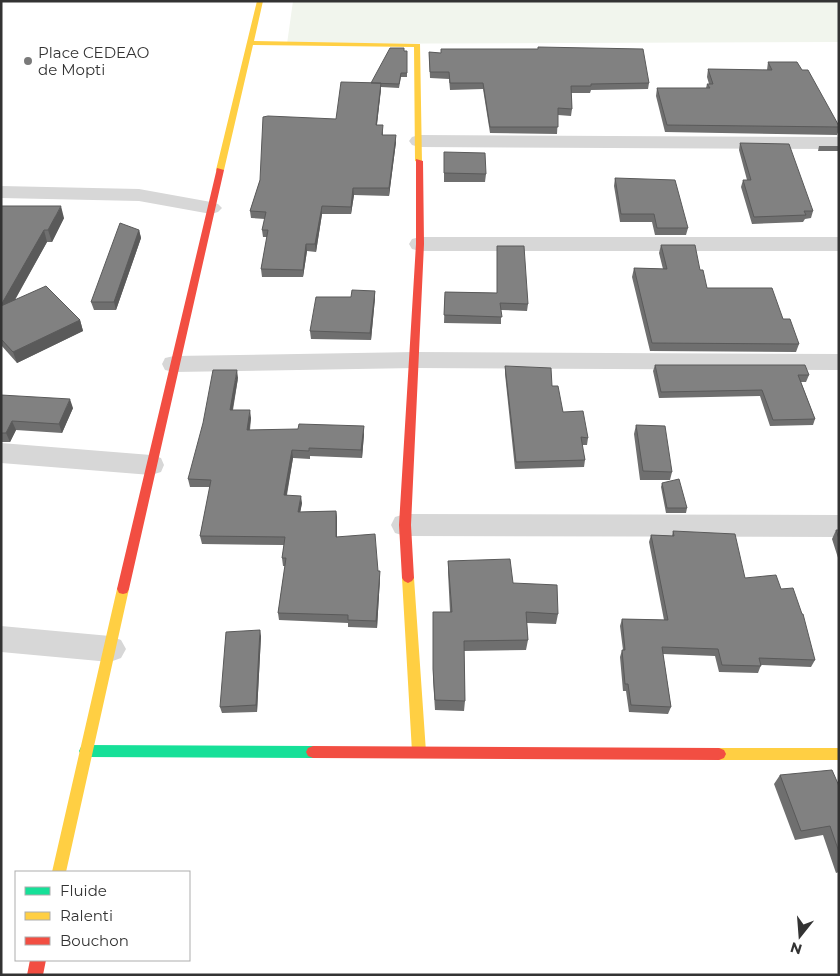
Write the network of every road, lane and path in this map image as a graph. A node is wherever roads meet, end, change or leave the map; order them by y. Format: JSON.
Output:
{"nodes":[{"id":1,"x":260,"y":1,"type":"edge"},
{"id":2,"x":250,"y":43,"type":"junction"},
{"id":3,"x":419,"y":141,"type":"junction"},
{"id":4,"x":839,"y":143,"type":"edge"},
{"id":5,"x":1,"y":192,"type":"edge"},
{"id":6,"x":211,"y":208,"type":"junction"},
{"id":7,"x":420,"y":244,"type":"junction"},
{"id":8,"x":839,"y":244,"type":"edge"},
{"id":9,"x":415,"y":360,"type":"junction"},
{"id":10,"x":839,"y":362,"type":"edge"},
{"id":11,"x":174,"y":364,"type":"junction"},
{"id":12,"x":1,"y":453,"type":"edge"},
{"id":13,"x":151,"y":465,"type":"junction"},
{"id":14,"x":404,"y":525,"type":"junction"},
{"id":15,"x":839,"y":526,"type":"edge"},
{"id":16,"x":1,"y":639,"type":"edge"},
{"id":17,"x":110,"y":649,"type":"junction"},
{"id":18,"x":86,"y":751,"type":"junction"},
{"id":19,"x":419,"y":752,"type":"junction"},
{"id":20,"x":839,"y":754,"type":"edge"},
{"id":21,"x":58,"y":871,"type":"edge"},
{"id":22,"x":38,"y":961,"type":"edge"},
{"id":23,"x":35,"y":975,"type":"edge"}],
"edges":[{"from":1,"to":2,"type":"street"},
{"from":2,"to":3,"type":"street"},
{"from":2,"to":6,"type":"street"},
{"from":3,"to":4,"type":"street"},
{"from":3,"to":7,"type":"street"},
{"from":5,"to":6,"type":"street"},
{"from":6,"to":11,"type":"street"},
{"from":7,"to":8,"type":"street"},
{"from":7,"to":9,"type":"street"},
{"from":9,"to":10,"type":"street"},
{"from":9,"to":11,"type":"street"},
{"from":9,"to":14,"type":"street"},
{"from":11,"to":13,"type":"street"},
{"from":12,"to":13,"type":"street"},
{"from":13,"to":17,"type":"street"},
{"from":14,"to":15,"type":"street"},
{"from":14,"to":19,"type":"street"},
{"from":16,"to":17,"type":"street"},
{"from":17,"to":18,"type":"street"},
{"from":18,"to":19,"type":"street"},
{"from":18,"to":21,"type":"street"},
{"from":19,"to":20,"type":"street"},
{"from":22,"to":23,"type":"street"}]}
